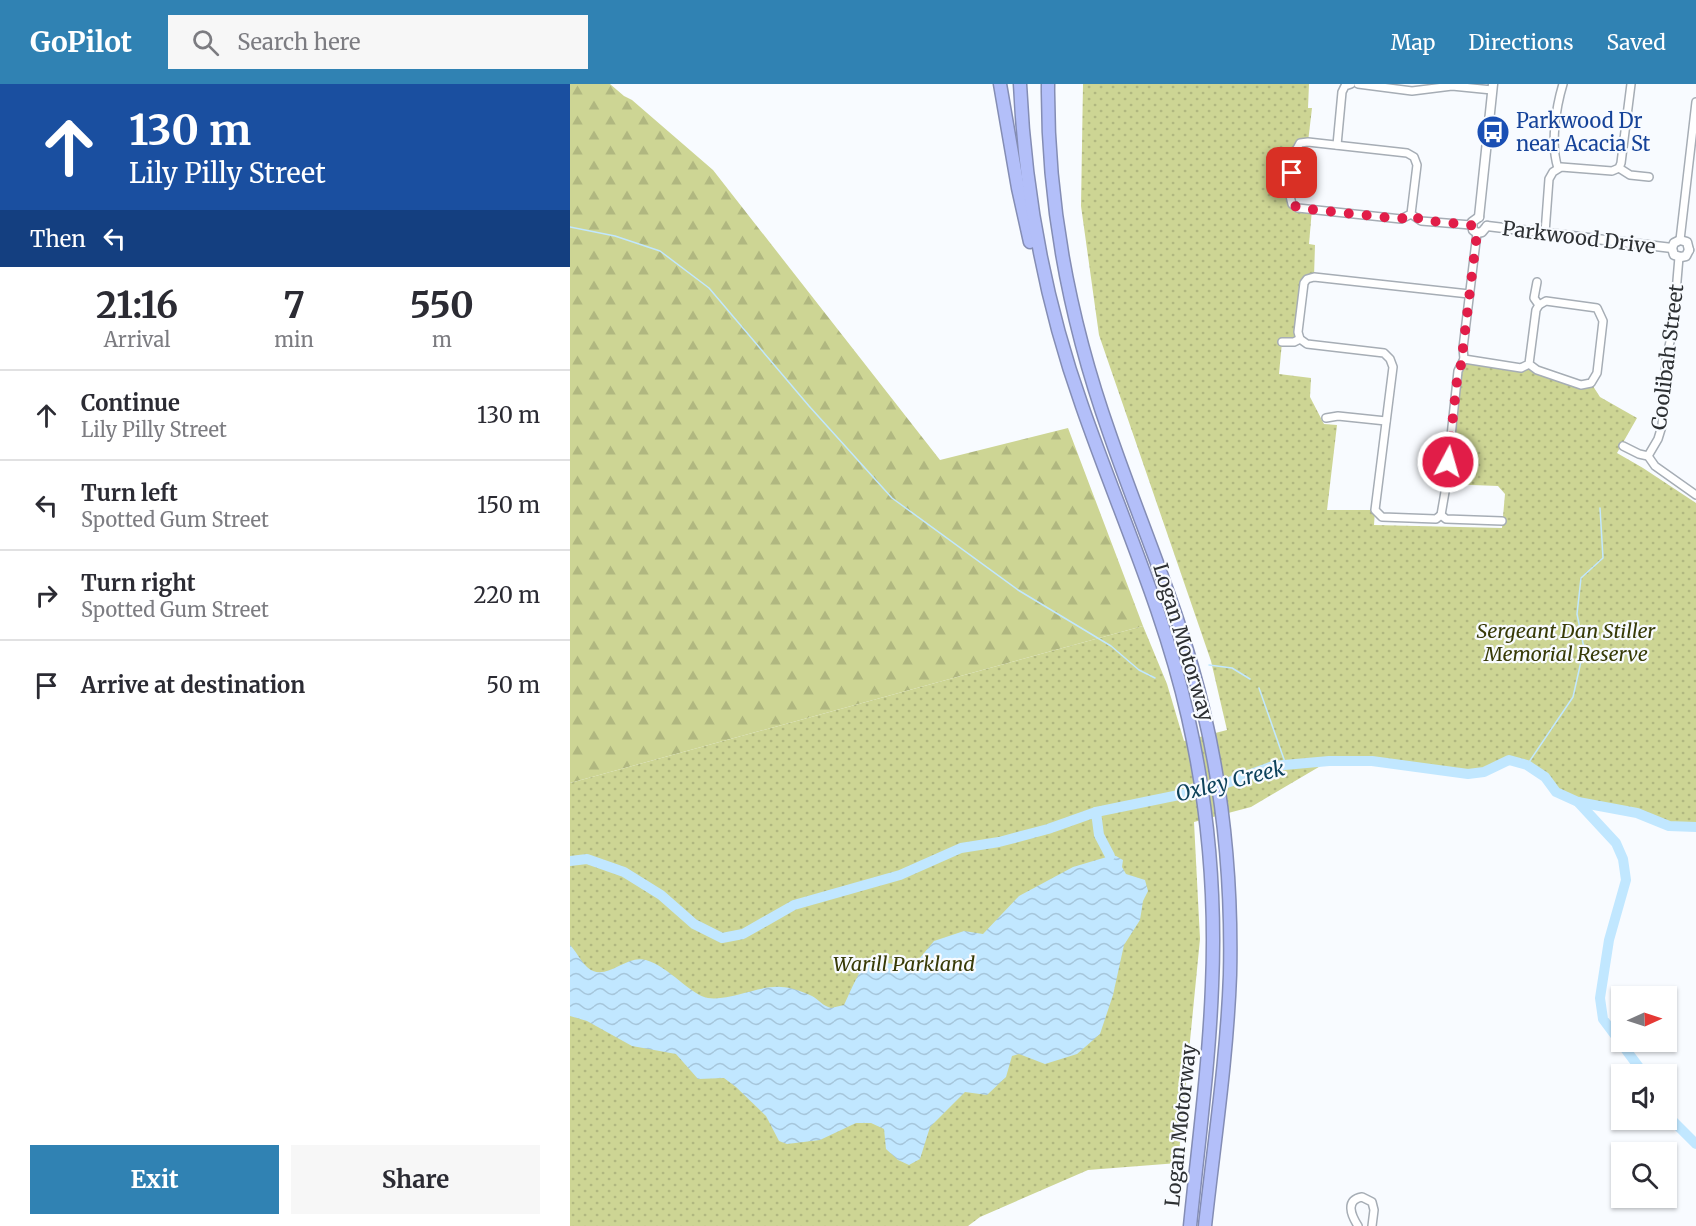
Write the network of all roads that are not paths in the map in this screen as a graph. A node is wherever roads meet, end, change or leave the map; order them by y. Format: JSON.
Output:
{"nodes":[{"id":1,"x":1000,"y":84,"type":"edge"},
{"id":2,"x":1020,"y":84,"type":"edge"},
{"id":3,"x":1048,"y":84,"type":"edge"},
{"id":4,"x":1055,"y":84,"type":"edge"},
{"id":5,"x":1346,"y":84,"type":"edge"},
{"id":6,"x":1358,"y":84,"type":"edge"},
{"id":7,"x":1563,"y":84,"type":"edge"},
{"id":8,"x":1630,"y":84,"type":"edge"},
{"id":9,"x":1492,"y":87,"type":"edge"},
{"id":10,"x":1696,"y":102,"type":"edge"},
{"id":11,"x":1336,"y":145,"type":"junction"},
{"id":12,"x":1558,"y":168,"type":"junction"},
{"id":13,"x":1619,"y":168,"type":"junction"},
{"id":14,"x":1649,"y":177,"type":"dead end"},
{"id":15,"x":1052,"y":181,"type":"junction"},
{"id":16,"x":1687,"y":183,"type":"junction"},
{"id":17,"x":1696,"y":184,"type":"edge"},
{"id":18,"x":1411,"y":214,"type":"junction"},
{"id":19,"x":1479,"y":217,"type":"junction"},
{"id":20,"x":1471,"y":225,"type":"junction"},
{"id":21,"x":1487,"y":226,"type":"junction"},
{"id":22,"x":1477,"y":233,"type":"junction"},
{"id":23,"x":1545,"y":233,"type":"junction"},
{"id":24,"x":1680,"y":240,"type":"junction"},
{"id":25,"x":1672,"y":248,"type":"junction"},
{"id":26,"x":1693,"y":250,"type":"edge"},
{"id":27,"x":1679,"y":257,"type":"junction"},
{"id":28,"x":1537,"y":282,"type":"dead end"},
{"id":29,"x":1046,"y":284,"type":"junction"},
{"id":30,"x":1469,"y":294,"type":"junction"},
{"id":31,"x":1539,"y":305,"type":"junction"},
{"id":32,"x":1300,"y":339,"type":"junction"},
{"id":33,"x":1282,"y":342,"type":"dead end"},
{"id":34,"x":1464,"y":359,"type":"junction"},
{"id":35,"x":1529,"y":364,"type":"junction"},
{"id":36,"x":1326,"y":418,"type":"dead end"},
{"id":37,"x":1386,"y":421,"type":"junction"},
{"id":38,"x":1623,"y":446,"type":"dead end"},
{"id":39,"x":1648,"y":456,"type":"junction"},
{"id":40,"x":1696,"y":495,"type":"edge"},
{"id":41,"x":1441,"y":515,"type":"junction"},
{"id":42,"x":1502,"y":521,"type":"dead end"},
{"id":43,"x":1190,"y":1226,"type":"edge"},
{"id":44,"x":1205,"y":1226,"type":"edge"},
{"id":45,"x":1358,"y":1226,"type":"edge"},
{"id":46,"x":1372,"y":1226,"type":"edge"}],
"edges":[{"from":1,"to":29,"type":"highway"},
{"from":2,"to":29,"type":"highway","name":"Logan Motorway"},
{"from":3,"to":15,"type":"highway","name":"Logan Motorway"},
{"from":4,"to":15,"type":"highway"},
{"from":5,"to":11,"type":"street"},
{"from":6,"to":9,"type":"street"},
{"from":7,"to":12,"type":"street"},
{"from":8,"to":13,"type":"street"},
{"from":9,"to":19,"type":"street","name":"Parkwood Drive"},
{"from":10,"to":16,"type":"street"},
{"from":11,"to":18,"type":"street"},
{"from":11,"to":18,"type":"street"},
{"from":12,"to":13,"type":"street"},
{"from":12,"to":23,"type":"street"},
{"from":13,"to":14,"type":"street"},
{"from":15,"to":44,"type":"highway","name":"Logan Motorway"},
{"from":16,"to":17,"type":"street"},
{"from":16,"to":24,"type":"street"},
{"from":18,"to":20,"type":"street"},
{"from":19,"to":20,"type":"street"},
{"from":19,"to":21,"type":"street"},
{"from":20,"to":22,"type":"street"},
{"from":21,"to":22,"type":"street"},
{"from":21,"to":23,"type":"street","name":"Parkwood Drive"},
{"from":22,"to":30,"type":"street"},
{"from":23,"to":25,"type":"street","name":"Parkwood Drive"},
{"from":24,"to":25,"type":"street"},
{"from":24,"to":26,"type":"street"},
{"from":25,"to":27,"type":"street"},
{"from":26,"to":27,"type":"street"},
{"from":27,"to":39,"type":"street","name":"Coolibah Street"},
{"from":28,"to":31,"type":"street"},
{"from":29,"to":43,"type":"highway","name":"Logan Motorway"},
{"from":30,"to":32,"type":"street"},
{"from":30,"to":34,"type":"street"},
{"from":31,"to":35,"type":"street"},
{"from":31,"to":35,"type":"street"},
{"from":32,"to":33,"type":"street"},
{"from":32,"to":37,"type":"street"},
{"from":34,"to":35,"type":"street"},
{"from":34,"to":41,"type":"street"},
{"from":36,"to":37,"type":"street"},
{"from":37,"to":41,"type":"street"},
{"from":38,"to":39,"type":"street"},
{"from":39,"to":40,"type":"street"},
{"from":41,"to":42,"type":"street"},
{"from":45,"to":46,"type":"street"}]}
